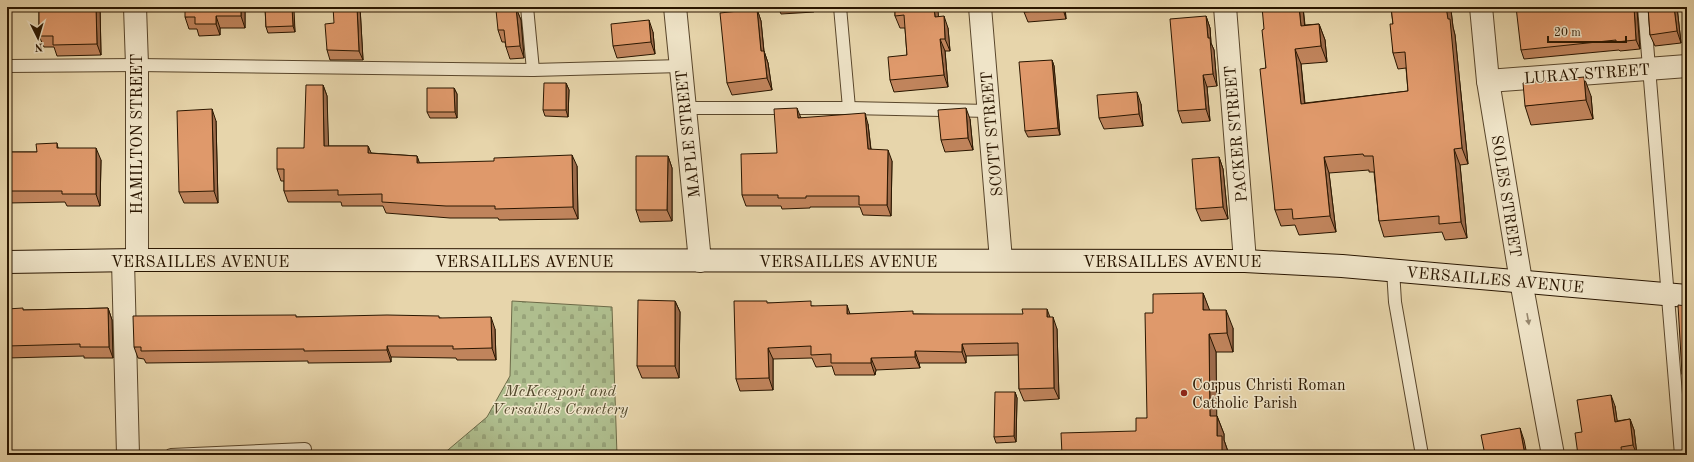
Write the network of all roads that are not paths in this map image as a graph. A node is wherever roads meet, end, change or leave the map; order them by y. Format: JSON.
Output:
{"nodes":[{"id":1,"x":135,"y":7,"type":"edge"},
{"id":2,"x":527,"y":7,"type":"edge"},
{"id":3,"x":675,"y":7,"type":"edge"},
{"id":4,"x":840,"y":7,"type":"edge"},
{"id":5,"x":980,"y":7,"type":"edge"},
{"id":6,"x":1225,"y":7,"type":"edge"},
{"id":7,"x":1481,"y":7,"type":"edge"},
{"id":8,"x":1644,"y":7,"type":"edge"},
{"id":9,"x":137,"y":65,"type":"junction"},
{"id":10,"x":7,"y":66,"type":"edge"},
{"id":11,"x":681,"y":66,"type":"junction"},
{"id":12,"x":1687,"y":66,"type":"edge"},
{"id":13,"x":1649,"y":69,"type":"junction"},
{"id":14,"x":533,"y":70,"type":"junction"},
{"id":15,"x":1488,"y":81,"type":"junction"},
{"id":16,"x":685,"y":108,"type":"junction"},
{"id":17,"x":849,"y":108,"type":"junction"},
{"id":18,"x":990,"y":111,"type":"junction"},
{"id":19,"x":1001,"y":260,"type":"junction"},
{"id":20,"x":130,"y":261,"type":"junction"},
{"id":21,"x":700,"y":261,"type":"junction"},
{"id":22,"x":1246,"y":261,"type":"junction"},
{"id":23,"x":7,"y":262,"type":"edge"},
{"id":24,"x":1393,"y":270,"type":"junction"},
{"id":25,"x":1521,"y":281,"type":"junction"},
{"id":26,"x":1678,"y":295,"type":"edge"},
{"id":27,"x":305,"y":448,"type":"dead end"},
{"id":28,"x":128,"y":455,"type":"edge"},
{"id":29,"x":171,"y":455,"type":"edge"},
{"id":30,"x":1422,"y":455,"type":"edge"},
{"id":31,"x":1553,"y":455,"type":"edge"},
{"id":32,"x":1682,"y":455,"type":"edge"}],
"edges":[{"from":1,"to":9,"type":"street","name":"HAMILTON STREET"},
{"from":2,"to":14,"type":"lane"},
{"from":3,"to":11,"type":"street","name":"MAPLE STREET"},
{"from":4,"to":17,"type":"lane"},
{"from":5,"to":18,"type":"street","name":"SCOTT STREET"},
{"from":6,"to":22,"type":"street","name":"PACKER STREET"},
{"from":7,"to":15,"type":"street","name":"SOLES STREET"},
{"from":8,"to":13,"type":"lane"},
{"from":9,"to":10,"type":"lane"},
{"from":9,"to":14,"type":"lane"},
{"from":9,"to":20,"type":"street","name":"HAMILTON STREET"},
{"from":11,"to":14,"type":"lane"},
{"from":11,"to":16,"type":"street","name":"MAPLE STREET"},
{"from":12,"to":13,"type":"street","name":"LURAY STREET"},
{"from":13,"to":15,"type":"street","name":"LURAY STREET"},
{"from":13,"to":26,"type":"lane"},
{"from":15,"to":25,"type":"street","name":"SOLES STREET"},
{"from":16,"to":17,"type":"lane"},
{"from":16,"to":21,"type":"street","name":"MAPLE STREET"},
{"from":17,"to":18,"type":"lane"},
{"from":18,"to":19,"type":"street","name":"SCOTT STREET"},
{"from":19,"to":21,"type":"street","name":"VERSAILLES AVENUE"},
{"from":19,"to":22,"type":"street","name":"VERSAILLES AVENUE"},
{"from":20,"to":21,"type":"street","name":"VERSAILLES AVENUE"},
{"from":20,"to":23,"type":"street","name":"VERSAILLES AVENUE"},
{"from":20,"to":28,"type":"street","name":"HAMILTON STREET"},
{"from":22,"to":24,"type":"street","name":"VERSAILLES AVENUE"},
{"from":24,"to":25,"type":"street","name":"VERSAILLES AVENUE"},
{"from":24,"to":30,"type":"lane"},
{"from":25,"to":26,"type":"street","name":"VERSAILLES AVENUE"},
{"from":25,"to":31,"type":"street","name":"SOLES STREET","one_way":true},
{"from":26,"to":32,"type":"lane"},
{"from":27,"to":29,"type":"lane"}]}
